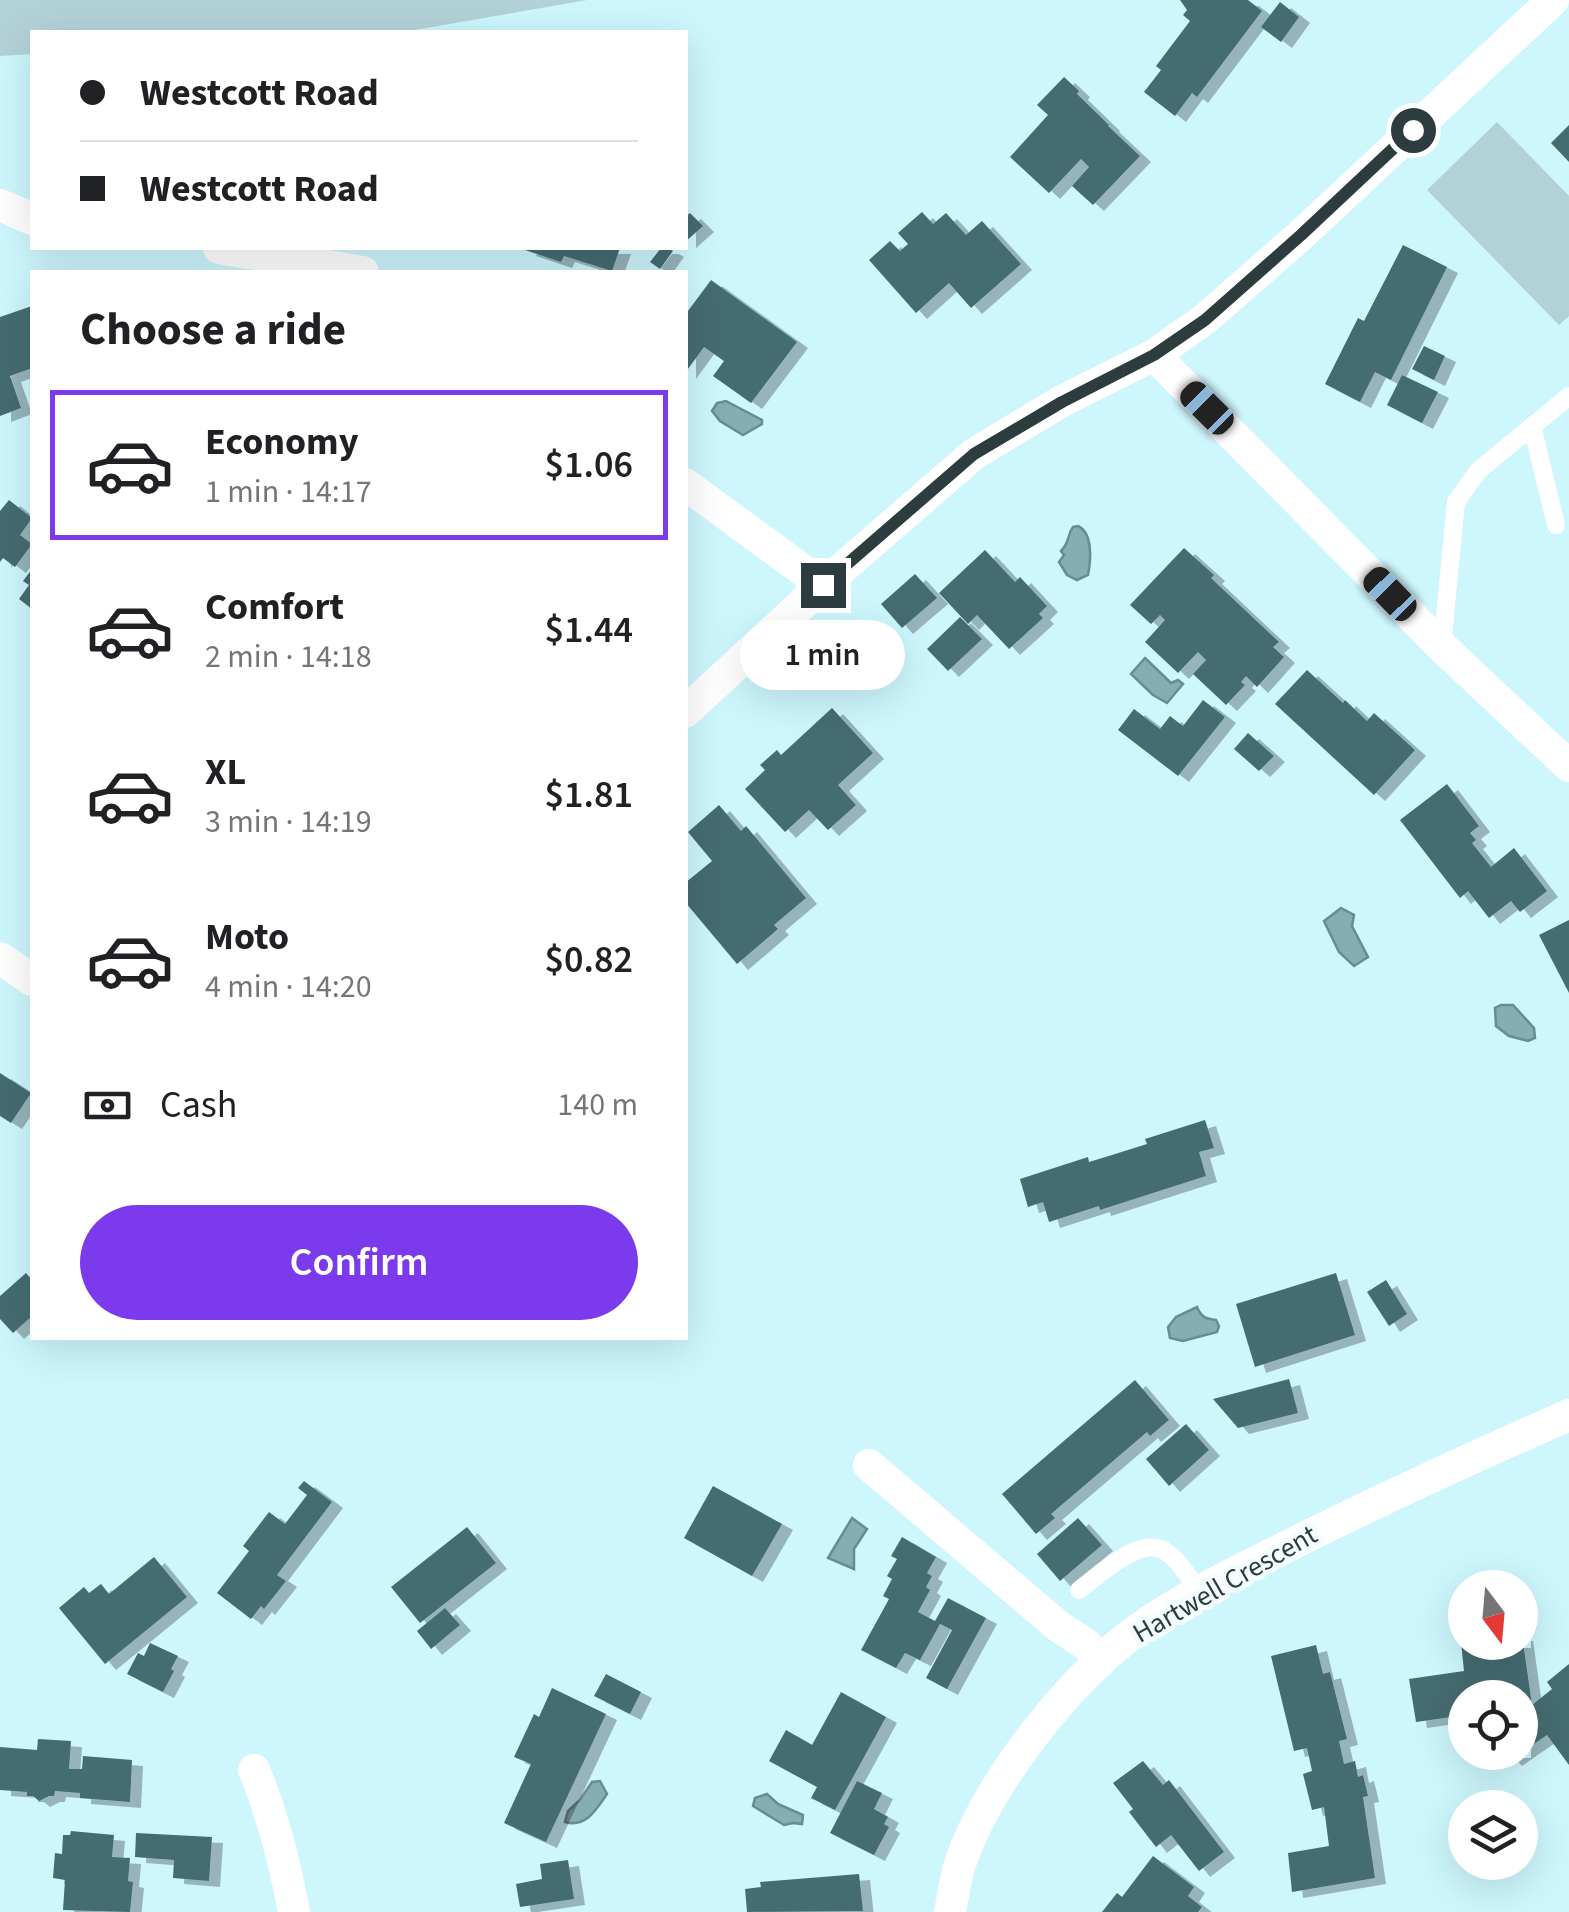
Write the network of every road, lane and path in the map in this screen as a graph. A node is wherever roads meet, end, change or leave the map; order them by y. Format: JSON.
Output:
{"nodes":[{"id":1,"x":1554,"y":0,"type":"edge"},
{"id":2,"x":0,"y":206,"type":"edge"},
{"id":3,"x":30,"y":217,"type":"edge"},
{"id":4,"x":231,"y":250,"type":"edge"},
{"id":5,"x":351,"y":270,"type":"edge"},
{"id":6,"x":1154,"y":355,"type":"junction"},
{"id":7,"x":1569,"y":396,"type":"edge"},
{"id":8,"x":1532,"y":426,"type":"junction"},
{"id":9,"x":688,"y":486,"type":"edge"},
{"id":10,"x":1556,"y":525,"type":"dead end"},
{"id":11,"x":823,"y":585,"type":"junction"},
{"id":12,"x":1442,"y":647,"type":"junction"},
{"id":13,"x":688,"y":709,"type":"edge"},
{"id":14,"x":1569,"y":766,"type":"edge"},
{"id":15,"x":0,"y":958,"type":"edge"},
{"id":16,"x":30,"y":979,"type":"edge"},
{"id":17,"x":1569,"y":1415,"type":"edge"},
{"id":18,"x":868,"y":1465,"type":"dead end"},
{"id":19,"x":1078,"y":1590,"type":"dead end"},
{"id":20,"x":1200,"y":1592,"type":"junction"},
{"id":21,"x":1100,"y":1662,"type":"junction"},
{"id":22,"x":254,"y":1770,"type":"dead end"},
{"id":23,"x":294,"y":1912,"type":"edge"},
{"id":24,"x":950,"y":1912,"type":"edge"}],
"edges":[{"from":1,"to":6,"type":"street"},
{"from":2,"to":3,"type":"street"},
{"from":4,"to":5,"type":"street"},
{"from":6,"to":11,"type":"street"},
{"from":6,"to":12,"type":"street"},
{"from":7,"to":8,"type":"lane"},
{"from":8,"to":10,"type":"lane"},
{"from":8,"to":12,"type":"lane"},
{"from":9,"to":11,"type":"street"},
{"from":11,"to":13,"type":"street"},
{"from":12,"to":14,"type":"street"},
{"from":15,"to":16,"type":"street"},
{"from":17,"to":20,"type":"street","name":"Hartwell Crescent"},
{"from":18,"to":21,"type":"street"},
{"from":19,"to":20,"type":"lane"},
{"from":20,"to":21,"type":"street","name":"Hartwell Crescent"},
{"from":21,"to":24,"type":"street","name":"Hartwell Crescent"},
{"from":22,"to":23,"type":"street"}]}
